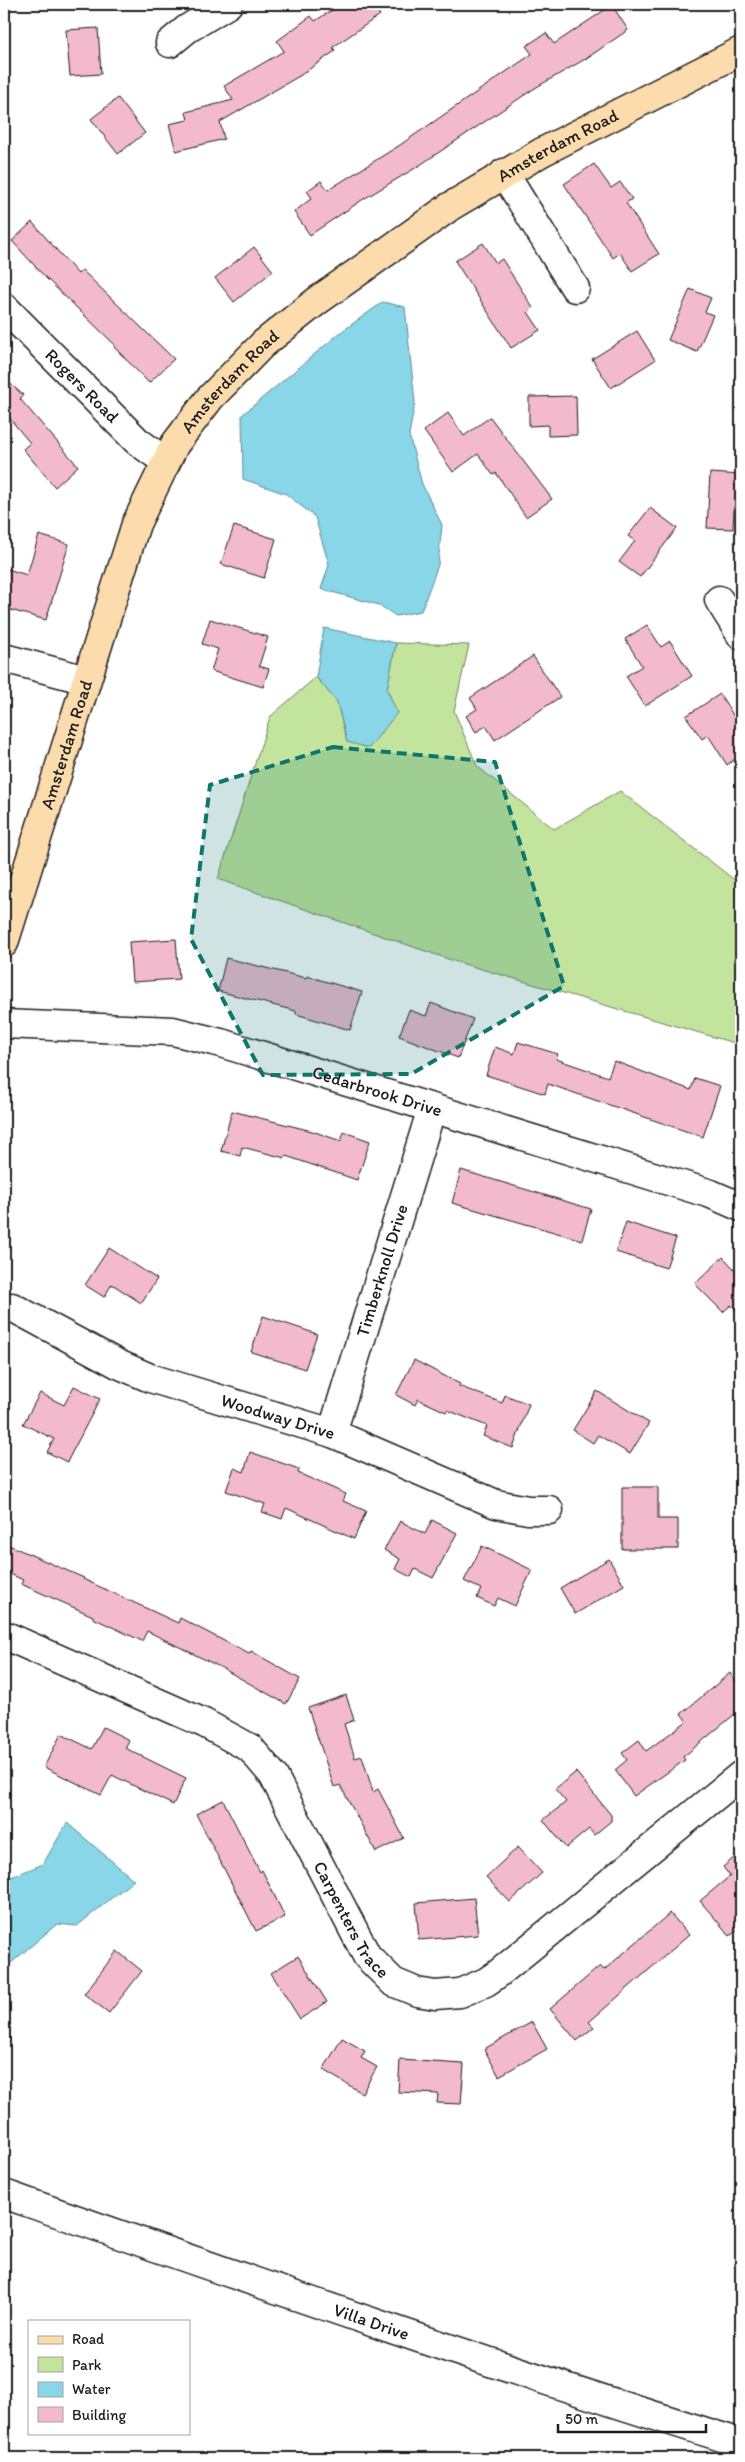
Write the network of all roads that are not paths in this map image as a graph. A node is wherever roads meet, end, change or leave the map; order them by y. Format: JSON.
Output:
{"nodes":[{"id":1,"x":228,"y":4,"type":"edge"},
{"id":2,"x":170,"y":43,"type":"dead end"},
{"id":3,"x":741,"y":51,"type":"edge"},
{"id":4,"x":504,"y":173,"type":"junction"},
{"id":5,"x":575,"y":288,"type":"dead end"},
{"id":6,"x":4,"y":307,"type":"edge"},
{"id":7,"x":166,"y":459,"type":"junction"},
{"id":8,"x":719,"y":600,"type":"dead end"},
{"id":9,"x":741,"y":635,"type":"edge"},
{"id":10,"x":4,"y":658,"type":"edge"},
{"id":11,"x":86,"y":680,"type":"junction"},
{"id":12,"x":4,"y":943,"type":"edge"},
{"id":13,"x":4,"y":1024,"type":"edge"},
{"id":14,"x":432,"y":1108,"type":"junction"},
{"id":15,"x":741,"y":1207,"type":"edge"},
{"id":16,"x":12,"y":1306,"type":"dead end"},
{"id":17,"x":332,"y":1432,"type":"junction"},
{"id":18,"x":549,"y":1510,"type":"dead end"},
{"id":19,"x":4,"y":1635,"type":"edge"},
{"id":20,"x":741,"y":1776,"type":"edge"},
{"id":21,"x":4,"y":2194,"type":"edge"},
{"id":22,"x":741,"y":2443,"type":"edge"}],
"edges":[{"from":1,"to":2,"type":"street"},
{"from":3,"to":4,"type":"main road","name":"Amsterdam Road"},
{"from":4,"to":5,"type":"street"},
{"from":4,"to":7,"type":"main road","name":"Amsterdam Road"},
{"from":6,"to":7,"type":"street","name":"Rogers Road"},
{"from":7,"to":11,"type":"main road","name":"Amsterdam Road"},
{"from":8,"to":9,"type":"street"},
{"from":10,"to":11,"type":"street"},
{"from":11,"to":12,"type":"main road","name":"Amsterdam Road"},
{"from":13,"to":14,"type":"street","name":"Cedarbrook Drive"},
{"from":14,"to":15,"type":"street","name":"Cedarbrook Drive"},
{"from":14,"to":17,"type":"street","name":"Timberknoll Drive"},
{"from":16,"to":17,"type":"street","name":"Woodway Drive"},
{"from":17,"to":18,"type":"street","name":"Woodway Drive"},
{"from":19,"to":20,"type":"street","name":"Carpenters Trace"},
{"from":21,"to":22,"type":"street","name":"Villa Drive"}]}
